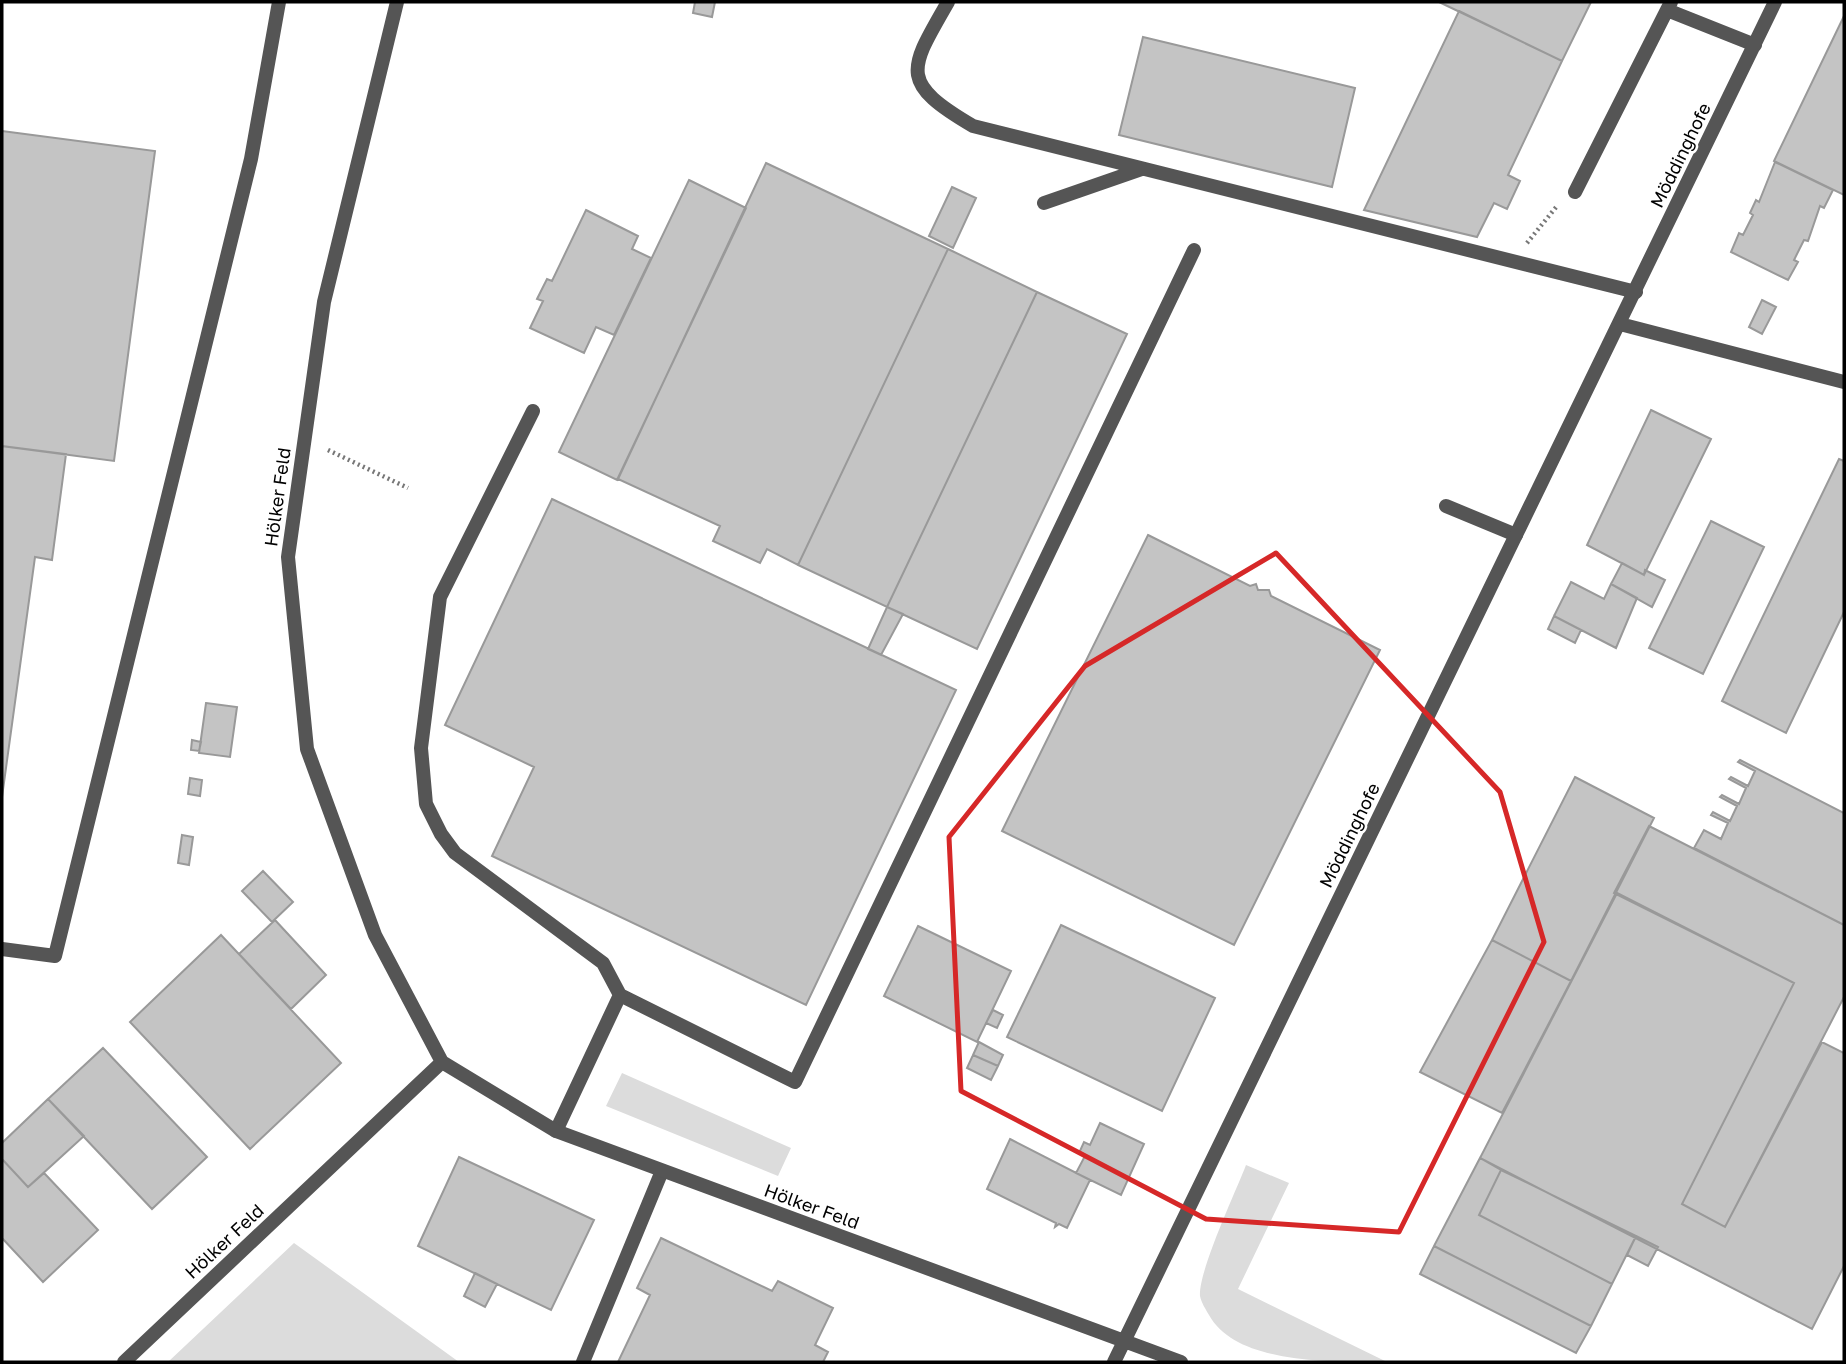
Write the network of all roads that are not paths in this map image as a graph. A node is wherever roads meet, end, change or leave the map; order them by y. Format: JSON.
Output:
{"nodes":[{"id":1,"x":279,"y":2,"type":"edge"},
{"id":2,"x":397,"y":2,"type":"edge"},
{"id":3,"x":948,"y":2,"type":"edge"},
{"id":4,"x":1775,"y":2,"type":"edge"},
{"id":5,"x":1669,"y":6,"type":"edge"},
{"id":6,"x":1755,"y":45,"type":"junction"},
{"id":7,"x":1143,"y":168,"type":"junction"},
{"id":8,"x":1575,"y":192,"type":"road end"},
{"id":9,"x":1044,"y":203,"type":"dead end"},
{"id":10,"x":1194,"y":250,"type":"dead end"},
{"id":11,"x":1636,"y":292,"type":"junction"},
{"id":12,"x":1620,"y":324,"type":"junction"},
{"id":13,"x":1844,"y":382,"type":"edge"},
{"id":14,"x":534,"y":411,"type":"dead end"},
{"id":15,"x":1446,"y":506,"type":"dead end"},
{"id":16,"x":1516,"y":536,"type":"junction"},
{"id":17,"x":2,"y":949,"type":"edge"},
{"id":18,"x":620,"y":995,"type":"junction"},
{"id":19,"x":442,"y":1062,"type":"junction"},
{"id":20,"x":556,"y":1131,"type":"junction"},
{"id":21,"x":662,"y":1171,"type":"junction"},
{"id":22,"x":1124,"y":1341,"type":"junction"},
{"id":23,"x":124,"y":1362,"type":"edge"},
{"id":24,"x":583,"y":1362,"type":"edge"},
{"id":25,"x":1114,"y":1362,"type":"edge"},
{"id":26,"x":1181,"y":1362,"type":"edge"}],
"edges":[{"from":1,"to":17,"type":"street"},
{"from":2,"to":19,"type":"street","name":"Hölker Feld"},
{"from":3,"to":7,"type":"street"},
{"from":4,"to":6,"type":"street","name":"Möddinghofe"},
{"from":5,"to":6,"type":"street"},
{"from":5,"to":8,"type":"street"},
{"from":6,"to":11,"type":"street","name":"Möddinghofe"},
{"from":7,"to":9,"type":"street"},
{"from":7,"to":11,"type":"street"},
{"from":10,"to":18,"type":"street"},
{"from":11,"to":12,"type":"street","name":"Möddinghofe"},
{"from":12,"to":13,"type":"street"},
{"from":12,"to":16,"type":"street","name":"Möddinghofe"},
{"from":14,"to":18,"type":"street"},
{"from":15,"to":16,"type":"street"},
{"from":16,"to":22,"type":"street","name":"Möddinghofe"},
{"from":18,"to":20,"type":"street"},
{"from":19,"to":20,"type":"street","name":"Hölker Feld"},
{"from":19,"to":23,"type":"street","name":"Hölker Feld"},
{"from":20,"to":21,"type":"street","name":"Hölker Feld"},
{"from":21,"to":22,"type":"street","name":"Hölker Feld"},
{"from":21,"to":24,"type":"street"},
{"from":22,"to":25,"type":"street","name":"Möddinghofe"},
{"from":22,"to":26,"type":"street","name":"Hölker Feld"}]}
